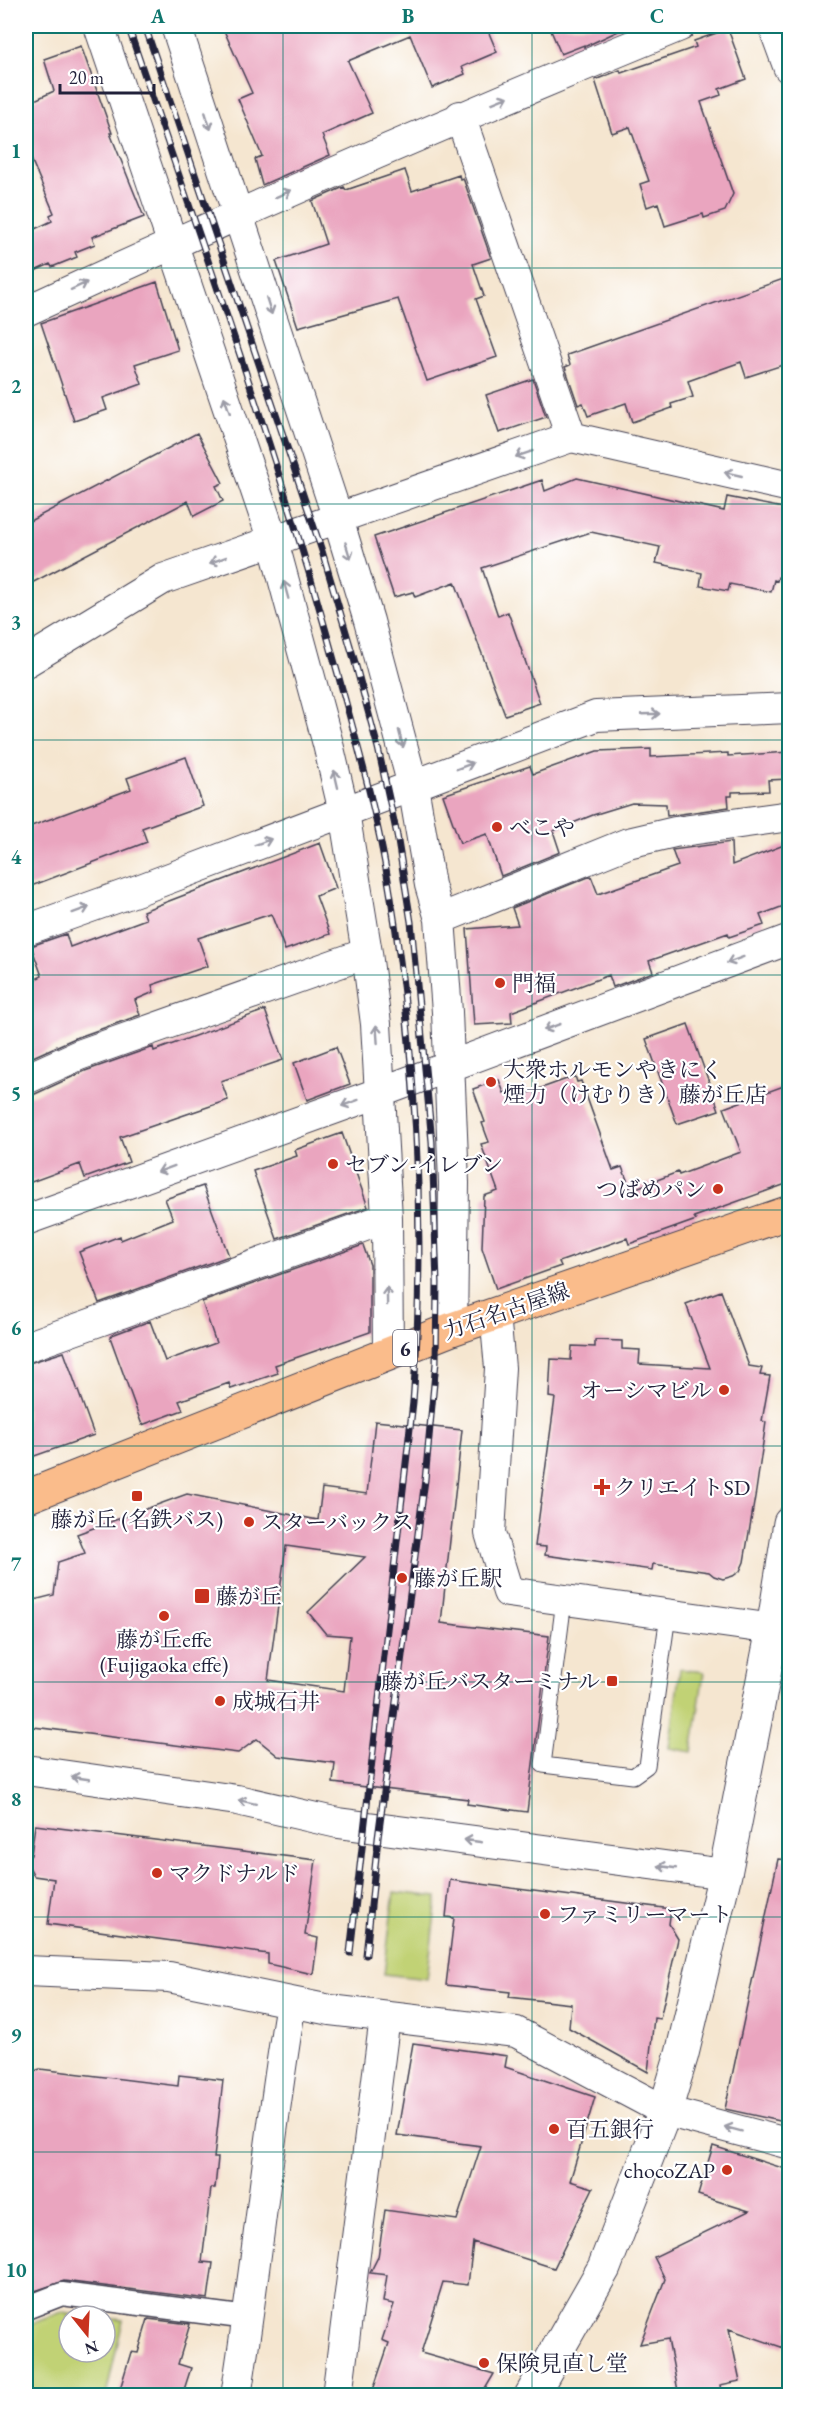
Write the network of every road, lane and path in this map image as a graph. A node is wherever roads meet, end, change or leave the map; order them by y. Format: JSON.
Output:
{"nodes":[{"id":1,"x":99,"y":26,"type":"edge"},
{"id":2,"x":176,"y":26,"type":"edge"},
{"id":3,"x":680,"y":26,"type":"edge"},
{"id":4,"x":775,"y":26,"type":"edge"},
{"id":5,"x":789,"y":67,"type":"edge"},
{"id":6,"x":460,"y":116,"type":"junction"},
{"id":7,"x":239,"y":213,"type":"junction"},
{"id":8,"x":172,"y":243,"type":"junction"},
{"id":9,"x":26,"y":311,"type":"edge"},
{"id":10,"x":571,"y":437,"type":"junction"},
{"id":11,"x":789,"y":487,"type":"edge"},
{"id":12,"x":338,"y":519,"type":"junction"},
{"id":13,"x":273,"y":541,"type":"junction"},
{"id":14,"x":26,"y":662,"type":"edge"},
{"id":15,"x":789,"y":708,"type":"edge"},
{"id":16,"x":413,"y":786,"type":"junction"},
{"id":17,"x":344,"y":812,"type":"junction"},
{"id":18,"x":789,"y":816,"type":"edge"},
{"id":19,"x":440,"y":920,"type":"junction"},
{"id":20,"x":26,"y":930,"type":"edge"},
{"id":21,"x":789,"y":939,"type":"edge"},
{"id":22,"x":367,"y":953,"type":"junction"},
{"id":23,"x":449,"y":1066,"type":"junction"},
{"id":24,"x":26,"y":1079,"type":"edge"},
{"id":25,"x":381,"y":1092,"type":"junction"},
{"id":26,"x":789,"y":1212,"type":"edge"},
{"id":27,"x":387,"y":1218,"type":"junction"},
{"id":28,"x":26,"y":1220,"type":"edge"},
{"id":29,"x":495,"y":1314,"type":"junction"},
{"id":30,"x":452,"y":1329,"type":"junction"},
{"id":31,"x":26,"y":1347,"type":"edge"},
{"id":32,"x":388,"y":1355,"type":"junction"},
{"id":33,"x":26,"y":1497,"type":"edge"},
{"id":34,"x":789,"y":1523,"type":"edge"},
{"id":35,"x":564,"y":1600,"type":"junction"},
{"id":36,"x":668,"y":1615,"type":"junction"},
{"id":37,"x":781,"y":1631,"type":"edge"},
{"id":38,"x":26,"y":1770,"type":"edge"},
{"id":39,"x":725,"y":1874,"type":"junction"},
{"id":40,"x":26,"y":1971,"type":"edge"},
{"id":41,"x":291,"y":2002,"type":"junction"},
{"id":42,"x":385,"y":2017,"type":"junction"},
{"id":43,"x":664,"y":2110,"type":"junction"},
{"id":44,"x":789,"y":2144,"type":"edge"},
{"id":45,"x":26,"y":2308,"type":"edge"},
{"id":46,"x":248,"y":2318,"type":"junction"},
{"id":47,"x":236,"y":2396,"type":"edge"},
{"id":48,"x":337,"y":2396,"type":"edge"},
{"id":49,"x":531,"y":2396,"type":"edge"}],
"edges":[{"from":1,"to":8,"type":"street"},
{"from":2,"to":7,"type":"street","one_way":true},
{"from":6,"to":3,"type":"street","one_way":true},
{"from":4,"to":5,"type":"street"},
{"from":7,"to":6,"type":"street","one_way":true},
{"from":6,"to":10,"type":"street"},
{"from":7,"to":8,"type":"street"},
{"from":7,"to":12,"type":"street","one_way":true},
{"from":9,"to":8,"type":"street","one_way":true},
{"from":13,"to":8,"type":"street","one_way":true},
{"from":11,"to":10,"type":"street","one_way":true},
{"from":10,"to":12,"type":"street","one_way":true},
{"from":12,"to":13,"type":"street"},
{"from":12,"to":16,"type":"street","one_way":true},
{"from":13,"to":14,"type":"street","one_way":true},
{"from":17,"to":13,"type":"street","one_way":true},
{"from":16,"to":15,"type":"street","one_way":true},
{"from":16,"to":17,"type":"street"},
{"from":16,"to":19,"type":"street"},
{"from":20,"to":17,"type":"street","one_way":true},
{"from":17,"to":22,"type":"street"},
{"from":18,"to":19,"type":"street"},
{"from":19,"to":23,"type":"street"},
{"from":21,"to":23,"type":"street","one_way":true},
{"from":22,"to":24,"type":"street"},
{"from":25,"to":22,"type":"street","one_way":true},
{"from":23,"to":25,"type":"street"},
{"from":23,"to":30,"type":"street"},
{"from":25,"to":27,"type":"street"},
{"from":25,"to":28,"type":"street","one_way":true},
{"from":26,"to":29,"type":"main road","name":"力石名古屋線","number":"6"},
{"from":27,"to":31,"type":"street"},
{"from":32,"to":27,"type":"street","one_way":true},
{"from":29,"to":30,"type":"main road","name":"力石名古屋線","number":"6"},
{"from":29,"to":35,"type":"street"},
{"from":30,"to":32,"type":"main road","name":"力石名古屋線","number":"6"},
{"from":32,"to":33,"type":"main road","name":"力石名古屋線","number":"6"},
{"from":34,"to":37,"type":"street"},
{"from":35,"to":36,"type":"street"},
{"from":35,"to":36,"type":"lane"},
{"from":36,"to":37,"type":"street"},
{"from":37,"to":39,"type":"street"},
{"from":39,"to":38,"type":"street","one_way":true},
{"from":39,"to":43,"type":"street"},
{"from":40,"to":41,"type":"street"},
{"from":41,"to":42,"type":"street"},
{"from":41,"to":46,"type":"street"},
{"from":42,"to":43,"type":"street"},
{"from":42,"to":48,"type":"street"},
{"from":44,"to":43,"type":"street","one_way":true},
{"from":43,"to":49,"type":"street"},
{"from":45,"to":46,"type":"street"},
{"from":46,"to":47,"type":"street"}]}
